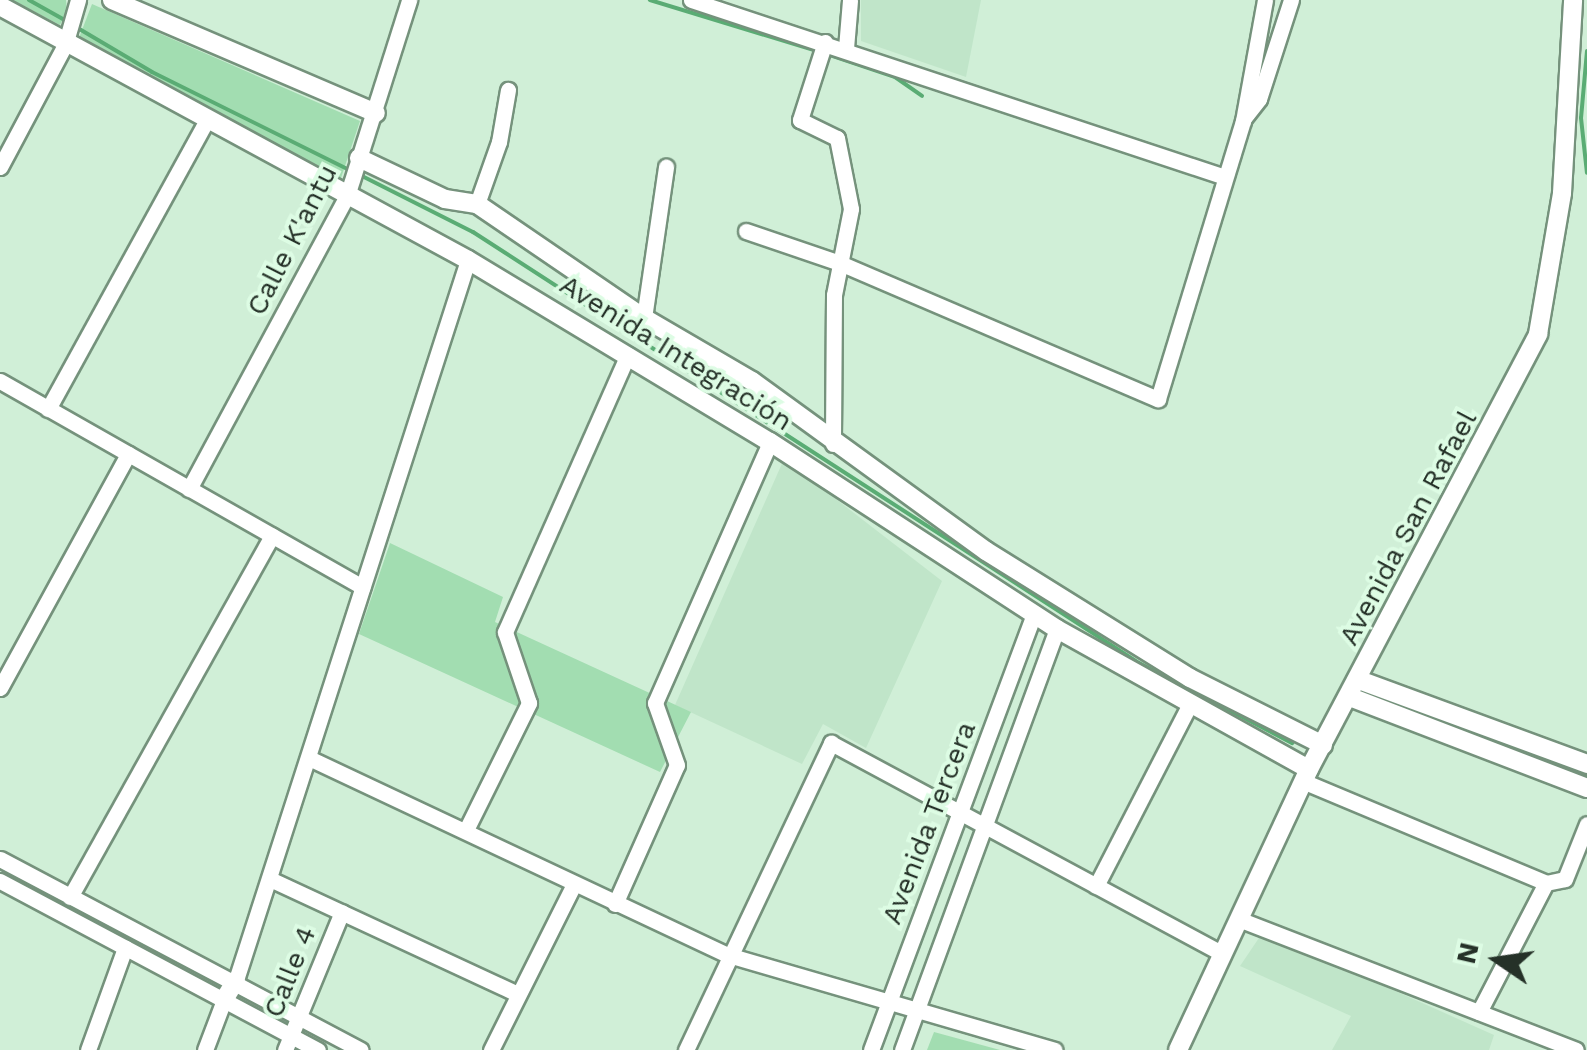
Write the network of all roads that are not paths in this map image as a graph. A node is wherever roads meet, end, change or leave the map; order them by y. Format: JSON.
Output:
{"nodes":[{"id":1,"x":78,"y":0,"type":"edge"},
{"id":2,"x":112,"y":0,"type":"edge"},
{"id":3,"x":409,"y":0,"type":"edge"},
{"id":4,"x":691,"y":0,"type":"edge"},
{"id":5,"x":850,"y":0,"type":"edge"},
{"id":6,"x":1265,"y":0,"type":"edge"},
{"id":7,"x":1291,"y":0,"type":"edge"},
{"id":8,"x":1572,"y":0,"type":"edge"},
{"id":9,"x":0,"y":6,"type":"edge"},
{"id":10,"x":825,"y":42,"type":"junction"},
{"id":11,"x":66,"y":45,"type":"junction"},
{"id":12,"x":846,"y":48,"type":"junction"},
{"id":13,"x":508,"y":90,"type":"dead end"},
{"id":14,"x":376,"y":113,"type":"junction"},
{"id":15,"x":1243,"y":120,"type":"junction"},
{"id":16,"x":205,"y":123,"type":"junction"},
{"id":17,"x":666,"y":167,"type":"dead end"},
{"id":18,"x":0,"y":168,"type":"edge"},
{"id":19,"x":354,"y":175,"type":"junction"},
{"id":20,"x":1222,"y":176,"type":"junction"},
{"id":21,"x":478,"y":204,"type":"junction"},
{"id":22,"x":746,"y":231,"type":"dead end"},
{"id":23,"x":468,"y":260,"type":"junction"},
{"id":24,"x":840,"y":263,"type":"junction"},
{"id":25,"x":644,"y":318,"type":"junction"},
{"id":26,"x":628,"y":355,"type":"junction"},
{"id":27,"x":0,"y":381,"type":"edge"},
{"id":28,"x":48,"y":409,"type":"junction"},
{"id":29,"x":770,"y":442,"type":"junction"},
{"id":30,"x":833,"y":444,"type":"junction"},
{"id":31,"x":128,"y":454,"type":"junction"},
{"id":32,"x":189,"y":489,"type":"junction"},
{"id":33,"x":272,"y":536,"type":"junction"},
{"id":34,"x":362,"y":587,"type":"junction"},
{"id":35,"x":1034,"y":614,"type":"junction"},
{"id":36,"x":1057,"y":628,"type":"junction"},
{"id":37,"x":0,"y":688,"type":"edge"},
{"id":38,"x":1354,"y":689,"type":"junction"},
{"id":39,"x":1188,"y":706,"type":"junction"},
{"id":40,"x":1323,"y":745,"type":"junction"},
{"id":41,"x":310,"y":759,"type":"junction"},
{"id":42,"x":1587,"y":764,"type":"edge"},
{"id":43,"x":1307,"y":775,"type":"junction"},
{"id":44,"x":1587,"y":788,"type":"edge"},
{"id":45,"x":959,"y":814,"type":"junction"},
{"id":46,"x":1587,"y":824,"type":"edge"},
{"id":47,"x":985,"y":827,"type":"junction"},
{"id":48,"x":466,"y":830,"type":"junction"},
{"id":49,"x":0,"y":859,"type":"edge"},
{"id":50,"x":272,"y":880,"type":"junction"},
{"id":51,"x":1546,"y":883,"type":"junction"},
{"id":52,"x":1,"y":884,"type":"edge"},
{"id":53,"x":574,"y":884,"type":"junction"},
{"id":54,"x":1096,"y":886,"type":"junction"},
{"id":55,"x":70,"y":896,"type":"junction"},
{"id":56,"x":614,"y":904,"type":"junction"},
{"id":57,"x":342,"y":912,"type":"junction"},
{"id":58,"x":1241,"y":920,"type":"junction"},
{"id":59,"x":125,"y":948,"type":"junction"},
{"id":60,"x":1222,"y":954,"type":"junction"},
{"id":61,"x":728,"y":955,"type":"junction"},
{"id":62,"x":236,"y":980,"type":"junction"},
{"id":63,"x":518,"y":994,"type":"junction"},
{"id":64,"x":224,"y":1000,"type":"junction"},
{"id":65,"x":889,"y":1002,"type":"junction"},
{"id":66,"x":917,"y":1010,"type":"junction"},
{"id":67,"x":1479,"y":1012,"type":"junction"},
{"id":68,"x":299,"y":1016,"type":"junction"},
{"id":69,"x":288,"y":1043,"type":"edge"},
{"id":70,"x":88,"y":1050,"type":"edge"},
{"id":71,"x":206,"y":1050,"type":"edge"},
{"id":72,"x":318,"y":1050,"type":"edge"},
{"id":73,"x":360,"y":1050,"type":"edge"},
{"id":74,"x":491,"y":1050,"type":"edge"},
{"id":75,"x":686,"y":1050,"type":"edge"},
{"id":76,"x":871,"y":1050,"type":"edge"},
{"id":77,"x":902,"y":1050,"type":"edge"},
{"id":78,"x":1054,"y":1050,"type":"edge"},
{"id":79,"x":1178,"y":1050,"type":"edge"},
{"id":80,"x":1576,"y":1050,"type":"edge"}],
"edges":[{"from":1,"to":11,"type":"street"},
{"from":2,"to":14,"type":"street"},
{"from":3,"to":14,"type":"street","name":"Calle K'antu"},
{"from":4,"to":10,"type":"street"},
{"from":5,"to":12,"type":"street"},
{"from":6,"to":15,"type":"street"},
{"from":7,"to":15,"type":"street"},
{"from":8,"to":38,"type":"street","name":"Avenida San Rafael"},
{"from":9,"to":11,"type":"street","name":"Avenida Integración"},
{"from":10,"to":12,"type":"street"},
{"from":10,"to":24,"type":"street"},
{"from":11,"to":16,"type":"street","name":"Avenida Integración"},
{"from":11,"to":18,"type":"street"},
{"from":12,"to":20,"type":"street"},
{"from":13,"to":21,"type":"street"},
{"from":14,"to":19,"type":"street","name":"Calle K'antu"},
{"from":15,"to":20,"type":"street"},
{"from":16,"to":19,"type":"street","name":"Avenida Integración"},
{"from":16,"to":28,"type":"street"},
{"from":17,"to":25,"type":"street"},
{"from":19,"to":21,"type":"street","name":"Avenida Integración"},
{"from":19,"to":23,"type":"street","name":"Avenida Integración"},
{"from":19,"to":32,"type":"street","name":"Calle K'antu"},
{"from":20,"to":24,"type":"street"},
{"from":21,"to":25,"type":"street","name":"Avenida Integración"},
{"from":22,"to":24,"type":"street"},
{"from":23,"to":26,"type":"street","name":"Avenida Integración"},
{"from":23,"to":34,"type":"street"},
{"from":24,"to":30,"type":"street"},
{"from":25,"to":30,"type":"street","name":"Avenida Integración"},
{"from":26,"to":29,"type":"street","name":"Avenida Integración"},
{"from":26,"to":48,"type":"street"},
{"from":27,"to":28,"type":"street"},
{"from":28,"to":31,"type":"street"},
{"from":29,"to":35,"type":"street","name":"Avenida Integración"},
{"from":29,"to":56,"type":"street"},
{"from":30,"to":40,"type":"street","name":"Avenida Integración"},
{"from":31,"to":32,"type":"street"},
{"from":31,"to":37,"type":"street"},
{"from":32,"to":33,"type":"street"},
{"from":33,"to":34,"type":"street"},
{"from":33,"to":55,"type":"street"},
{"from":34,"to":41,"type":"street"},
{"from":35,"to":36,"type":"street","name":"Avenida Integración"},
{"from":35,"to":45,"type":"street","name":"Avenida Tercera"},
{"from":36,"to":39,"type":"street","name":"Avenida Integración"},
{"from":36,"to":47,"type":"street","name":"Avenida Tercera"},
{"from":38,"to":40,"type":"street","name":"Avenida San Rafael"},
{"from":38,"to":42,"type":"street"},
{"from":38,"to":44,"type":"street"},
{"from":39,"to":43,"type":"street","name":"Avenida Integración"},
{"from":39,"to":54,"type":"street"},
{"from":40,"to":43,"type":"street","name":"Avenida San Rafael"},
{"from":41,"to":48,"type":"street"},
{"from":41,"to":50,"type":"street"},
{"from":43,"to":51,"type":"street"},
{"from":43,"to":58,"type":"street","name":"Avenida San Rafael"},
{"from":45,"to":47,"type":"street"},
{"from":45,"to":61,"type":"street"},
{"from":45,"to":65,"type":"street","name":"Avenida Tercera"},
{"from":46,"to":51,"type":"street"},
{"from":47,"to":54,"type":"street"},
{"from":47,"to":66,"type":"street","name":"Avenida Tercera"},
{"from":48,"to":53,"type":"street"},
{"from":49,"to":55,"type":"street"},
{"from":50,"to":57,"type":"street"},
{"from":50,"to":62,"type":"street"},
{"from":51,"to":67,"type":"street"},
{"from":52,"to":59,"type":"street"},
{"from":53,"to":56,"type":"street"},
{"from":53,"to":63,"type":"street"},
{"from":54,"to":60,"type":"street"},
{"from":55,"to":62,"type":"street"},
{"from":56,"to":61,"type":"street"},
{"from":57,"to":63,"type":"street"},
{"from":57,"to":68,"type":"street","name":"Calle 4"},
{"from":58,"to":60,"type":"street","name":"Avenida San Rafael"},
{"from":58,"to":67,"type":"street"},
{"from":59,"to":64,"type":"street"},
{"from":59,"to":70,"type":"street"},
{"from":60,"to":79,"type":"street","name":"Avenida San Rafael"},
{"from":61,"to":65,"type":"street"},
{"from":61,"to":75,"type":"street"},
{"from":62,"to":64,"type":"street"},
{"from":62,"to":68,"type":"street"},
{"from":63,"to":74,"type":"street"},
{"from":64,"to":69,"type":"street"},
{"from":64,"to":71,"type":"street"},
{"from":65,"to":66,"type":"street"},
{"from":65,"to":76,"type":"street","name":"Avenida Tercera"},
{"from":66,"to":77,"type":"street","name":"Avenida Tercera"},
{"from":66,"to":78,"type":"street"},
{"from":67,"to":80,"type":"street"},
{"from":68,"to":69,"type":"street","name":"Calle 4"},
{"from":68,"to":73,"type":"street"},
{"from":69,"to":72,"type":"street"}]}
